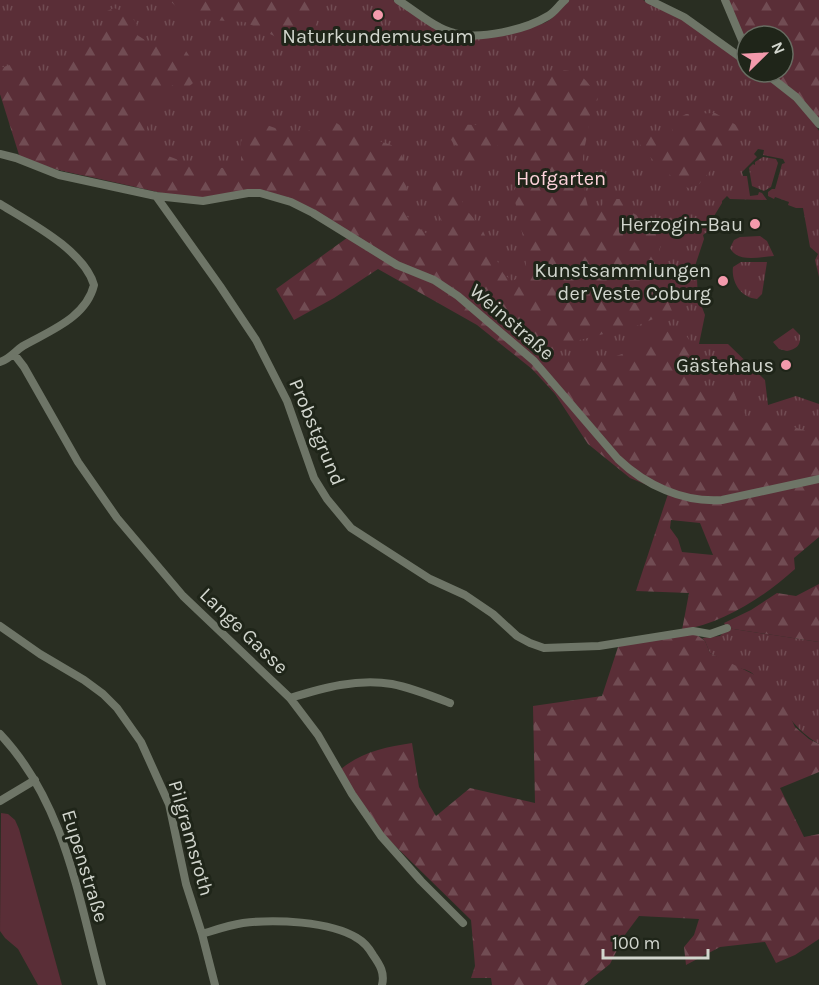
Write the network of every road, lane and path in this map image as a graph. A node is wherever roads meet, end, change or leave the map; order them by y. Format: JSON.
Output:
{"nodes":[{"id":1,"x":398,"y":0,"type":"edge"},
{"id":2,"x":565,"y":0,"type":"edge"},
{"id":3,"x":649,"y":0,"type":"edge"},
{"id":4,"x":725,"y":0,"type":"edge"},
{"id":5,"x":735,"y":27,"type":"edge"},
{"id":6,"x":735,"y":42,"type":"edge"},
{"id":7,"x":724,"y":47,"type":"junction"},
{"id":8,"x":735,"y":54,"type":"edge"},
{"id":9,"x":779,"y":84,"type":"edge"},
{"id":10,"x":819,"y":124,"type":"edge"},
{"id":11,"x":0,"y":154,"type":"edge"},
{"id":12,"x":156,"y":196,"type":"junction"},
{"id":13,"x":0,"y":204,"type":"edge"},
{"id":14,"x":14,"y":354,"type":"junction"},
{"id":15,"x":0,"y":362,"type":"edge"},
{"id":16,"x":819,"y":479,"type":"edge"},
{"id":17,"x":0,"y":626,"type":"edge"},
{"id":18,"x":727,"y":628,"type":"dead end"},
{"id":19,"x":290,"y":698,"type":"junction"},
{"id":20,"x":450,"y":703,"type":"dead end"},
{"id":21,"x":0,"y":734,"type":"edge"},
{"id":22,"x":35,"y":780,"type":"junction"},
{"id":23,"x":0,"y":801,"type":"edge"},
{"id":24,"x":463,"y":923,"type":"dead end"},
{"id":25,"x":202,"y":934,"type":"junction"},
{"id":26,"x":102,"y":985,"type":"edge"},
{"id":27,"x":215,"y":985,"type":"edge"},
{"id":28,"x":382,"y":985,"type":"edge"}],
"edges":[{"from":1,"to":2,"type":"street"},
{"from":3,"to":7,"type":"street"},
{"from":4,"to":5,"type":"street"},
{"from":6,"to":7,"type":"street"},
{"from":7,"to":8,"type":"street"},
{"from":9,"to":10,"type":"street"},
{"from":11,"to":12,"type":"street"},
{"from":12,"to":16,"type":"street","name":"Weinstraße"},
{"from":12,"to":18,"type":"street","name":"Probstgrund"},
{"from":13,"to":14,"type":"street"},
{"from":14,"to":15,"type":"street"},
{"from":14,"to":19,"type":"street","name":"Lange Gasse"},
{"from":17,"to":25,"type":"street","name":"Pilgramsroth"},
{"from":19,"to":20,"type":"street"},
{"from":19,"to":24,"type":"street","name":"Lange Gasse"},
{"from":21,"to":22,"type":"street","name":"Eupenstraße"},
{"from":22,"to":23,"type":"street"},
{"from":22,"to":26,"type":"street","name":"Eupenstraße"},
{"from":25,"to":27,"type":"street","name":"Pilgramsroth"},
{"from":25,"to":28,"type":"street"}]}
